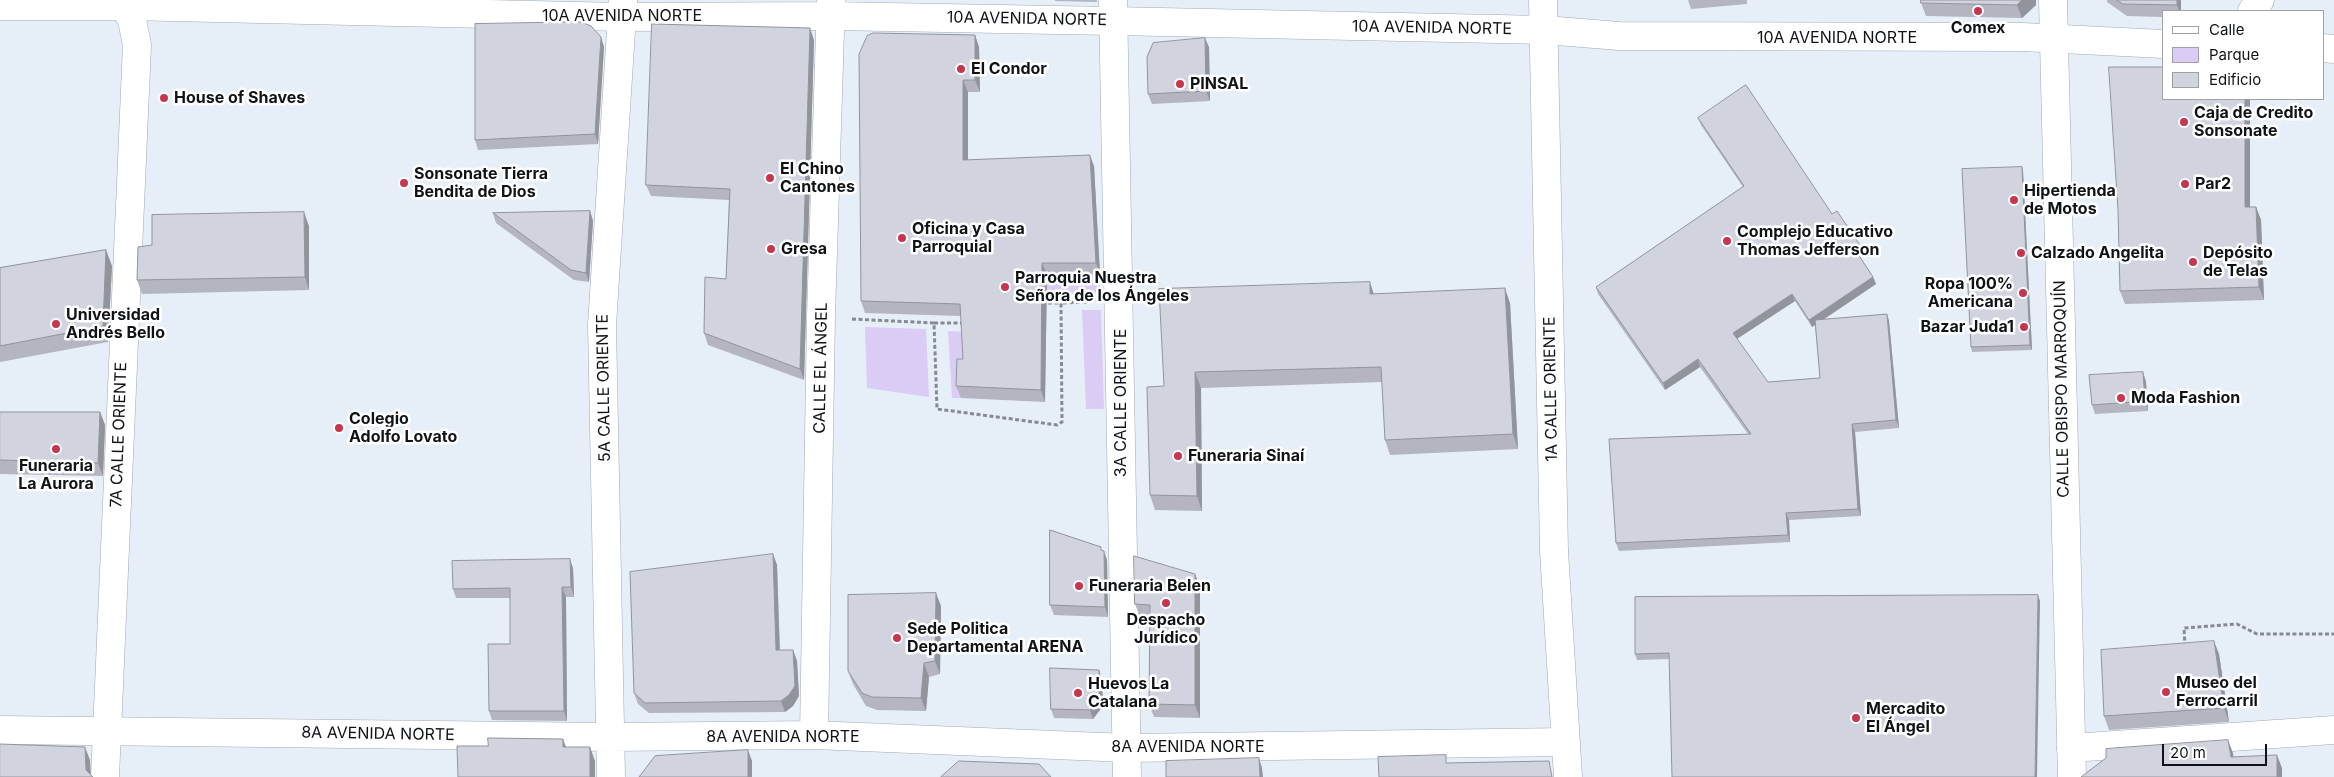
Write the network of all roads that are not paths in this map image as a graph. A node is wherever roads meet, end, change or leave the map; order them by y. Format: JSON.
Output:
{"nodes":[{"id":1,"x":1543,"y":0,"type":"edge"},
{"id":2,"x":2054,"y":0,"type":"edge"},
{"id":3,"x":122,"y":3,"type":"edge"},
{"id":4,"x":0,"y":6,"type":"edge"},
{"id":5,"x":623,"y":8,"type":"edge"},
{"id":6,"x":831,"y":8,"type":"edge"},
{"id":7,"x":1113,"y":10,"type":"edge"},
{"id":8,"x":1545,"y":30,"type":"junction"},
{"id":9,"x":2054,"y":39,"type":"junction"},
{"id":10,"x":2162,"y":44,"type":"edge"},
{"id":11,"x":0,"y":730,"type":"edge"},
{"id":12,"x":107,"y":730,"type":"junction"},
{"id":13,"x":2334,"y":730,"type":"edge"},
{"id":14,"x":814,"y":735,"type":"junction"},
{"id":15,"x":610,"y":737,"type":"junction"},
{"id":16,"x":1566,"y":742,"type":"junction"},
{"id":17,"x":1127,"y":748,"type":"junction"},
{"id":18,"x":2071,"y":748,"type":"junction"},
{"id":19,"x":105,"y":777,"type":"edge"},
{"id":20,"x":611,"y":777,"type":"edge"},
{"id":21,"x":1127,"y":777,"type":"edge"},
{"id":22,"x":1568,"y":777,"type":"edge"},
{"id":23,"x":2072,"y":777,"type":"edge"}],
"edges":[{"from":1,"to":8,"type":"street","name":"1A CALLE ORIENTE"},
{"from":2,"to":9,"type":"street","name":"CALLE OBISPO MARROQUÍN"},
{"from":3,"to":4,"type":"street","name":"10A AVENIDA NORTE"},
{"from":3,"to":5,"type":"street","name":"10A AVENIDA NORTE"},
{"from":3,"to":12,"type":"street","name":"7A CALLE ORIENTE"},
{"from":5,"to":6,"type":"street","name":"10A AVENIDA NORTE"},
{"from":5,"to":15,"type":"street","name":"5A CALLE ORIENTE"},
{"from":6,"to":7,"type":"street","name":"10A AVENIDA NORTE"},
{"from":6,"to":14,"type":"street","name":"CALLE EL ÁNGEL"},
{"from":7,"to":8,"type":"street","name":"10A AVENIDA NORTE"},
{"from":7,"to":17,"type":"street","name":"3A CALLE ORIENTE"},
{"from":8,"to":9,"type":"street","name":"10A AVENIDA NORTE"},
{"from":8,"to":16,"type":"street","name":"1A CALLE ORIENTE"},
{"from":9,"to":10,"type":"street","name":"10A AVENIDA NORTE"},
{"from":9,"to":18,"type":"street","name":"CALLE OBISPO MARROQUÍN"},
{"from":11,"to":12,"type":"street","name":"8A AVENIDA NORTE"},
{"from":12,"to":15,"type":"street","name":"8A AVENIDA NORTE"},
{"from":12,"to":19,"type":"street","name":"7A CALLE ORIENTE"},
{"from":13,"to":18,"type":"street"},
{"from":14,"to":15,"type":"street","name":"8A AVENIDA NORTE"},
{"from":14,"to":17,"type":"street","name":"8A AVENIDA NORTE"},
{"from":15,"to":20,"type":"street","name":"5A CALLE ORIENTE"},
{"from":16,"to":17,"type":"street","name":"8A AVENIDA NORTE"},
{"from":16,"to":22,"type":"street","name":"1A CALLE ORIENTE"},
{"from":17,"to":21,"type":"street","name":"3A CALLE ORIENTE"},
{"from":18,"to":23,"type":"street","name":"CALLE OBISPO MARROQUÍN"}]}
